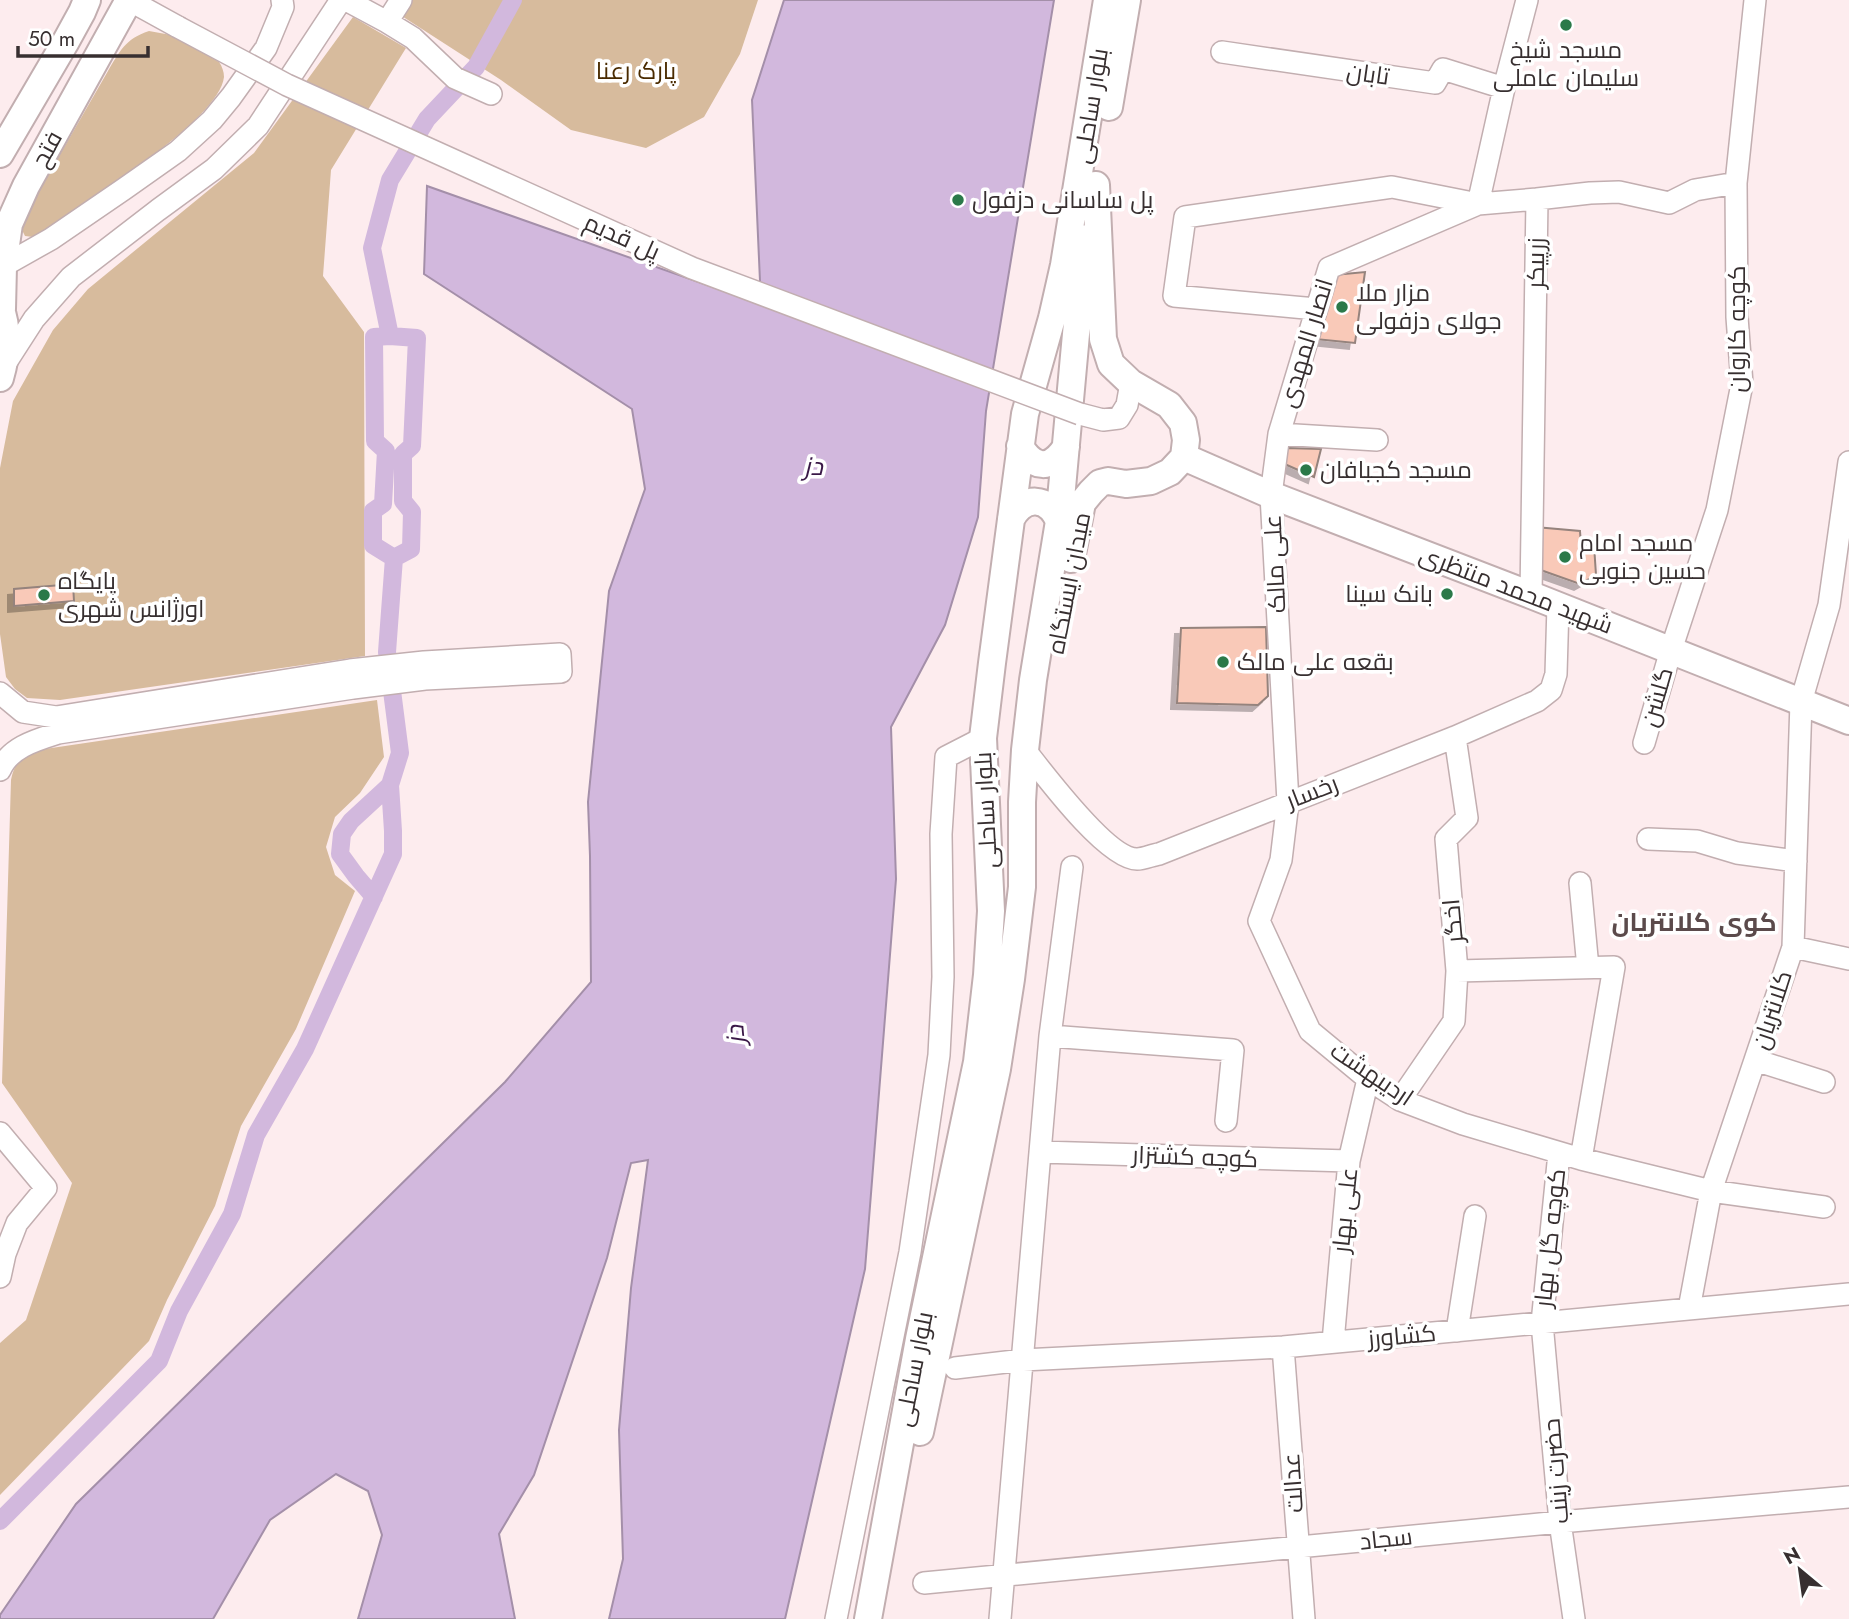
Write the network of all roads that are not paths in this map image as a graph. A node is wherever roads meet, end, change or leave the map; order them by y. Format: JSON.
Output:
{"nodes":[{"id":1,"x":87,"y":0,"type":"edge"},
{"id":2,"x":129,"y":0,"type":"edge"},
{"id":3,"x":282,"y":0,"type":"edge"},
{"id":4,"x":343,"y":0,"type":"edge"},
{"id":5,"x":401,"y":0,"type":"edge"},
{"id":6,"x":1107,"y":0,"type":"edge"},
{"id":7,"x":1127,"y":0,"type":"edge"},
{"id":8,"x":1527,"y":0,"type":"edge"},
{"id":9,"x":1755,"y":0,"type":"edge"},
{"id":10,"x":387,"y":22,"type":"junction"},
{"id":11,"x":1222,"y":52,"type":"dead end"},
{"id":12,"x":1504,"y":88,"type":"junction"},
{"id":13,"x":491,"y":94,"type":"dead end"},
{"id":14,"x":0,"y":154,"type":"edge"},
{"id":15,"x":1736,"y":183,"type":"junction"},
{"id":16,"x":1096,"y":185,"type":"junction"},
{"id":17,"x":1537,"y":199,"type":"junction"},
{"id":18,"x":1478,"y":204,"type":"junction"},
{"id":19,"x":5,"y":231,"type":"edge"},
{"id":20,"x":4,"y":266,"type":"junction"},
{"id":21,"x":1,"y":308,"type":"edge"},
{"id":22,"x":1316,"y":309,"type":"junction"},
{"id":23,"x":2,"y":372,"type":"edge"},
{"id":24,"x":1131,"y":383,"type":"junction"},
{"id":25,"x":1279,"y":434,"type":"junction"},
{"id":26,"x":1377,"y":440,"type":"dead end"},
{"id":27,"x":1020,"y":446,"type":"junction"},
{"id":28,"x":1066,"y":447,"type":"junction"},
{"id":29,"x":1184,"y":457,"type":"junction"},
{"id":30,"x":1849,"y":462,"type":"edge"},
{"id":31,"x":1271,"y":495,"type":"junction"},
{"id":32,"x":1011,"y":519,"type":"junction"},
{"id":33,"x":1059,"y":521,"type":"junction"},
{"id":34,"x":1849,"y":592,"type":"edge"},
{"id":35,"x":1531,"y":595,"type":"junction"},
{"id":36,"x":1829,"y":605,"type":"junction"},
{"id":37,"x":1558,"y":606,"type":"junction"},
{"id":38,"x":1671,"y":650,"type":"junction"},
{"id":39,"x":0,"y":694,"type":"edge"},
{"id":40,"x":1801,"y":702,"type":"junction"},
{"id":41,"x":23,"y":712,"type":"junction"},
{"id":42,"x":1849,"y":721,"type":"edge"},
{"id":43,"x":1455,"y":737,"type":"junction"},
{"id":44,"x":983,"y":738,"type":"junction"},
{"id":45,"x":1644,"y":743,"type":"dead end"},
{"id":46,"x":26,"y":744,"type":"junction"},
{"id":47,"x":1025,"y":750,"type":"junction"},
{"id":48,"x":0,"y":770,"type":"edge"},
{"id":49,"x":1288,"y":802,"type":"junction"},
{"id":50,"x":1648,"y":839,"type":"dead end"},
{"id":51,"x":1796,"y":861,"type":"junction"},
{"id":52,"x":1072,"y":867,"type":"dead end"},
{"id":53,"x":1580,"y":883,"type":"dead end"},
{"id":54,"x":1023,"y":887,"type":"junction"},
{"id":55,"x":989,"y":888,"type":"junction"},
{"id":56,"x":1793,"y":947,"type":"junction"},
{"id":57,"x":1849,"y":959,"type":"edge"},
{"id":58,"x":1588,"y":968,"type":"junction"},
{"id":59,"x":1457,"y":971,"type":"junction"},
{"id":60,"x":1050,"y":1036,"type":"junction"},
{"id":61,"x":1755,"y":1060,"type":"junction"},
{"id":62,"x":1368,"y":1079,"type":"junction"},
{"id":63,"x":1824,"y":1082,"type":"dead end"},
{"id":64,"x":1400,"y":1100,"type":"junction"},
{"id":65,"x":1226,"y":1121,"type":"dead end"},
{"id":66,"x":0,"y":1133,"type":"edge"},
{"id":67,"x":1040,"y":1152,"type":"junction"},
{"id":68,"x":1559,"y":1153,"type":"junction"},
{"id":69,"x":1581,"y":1159,"type":"junction"},
{"id":70,"x":1349,"y":1161,"type":"junction"},
{"id":71,"x":1711,"y":1191,"type":"junction"},
{"id":72,"x":1824,"y":1207,"type":"dead end"},
{"id":73,"x":1475,"y":1216,"type":"dead end"},
{"id":74,"x":0,"y":1277,"type":"edge"},
{"id":75,"x":1849,"y":1294,"type":"edge"},
{"id":76,"x":1689,"y":1309,"type":"junction"},
{"id":77,"x":1542,"y":1322,"type":"junction"},
{"id":78,"x":1457,"y":1331,"type":"junction"},
{"id":79,"x":1333,"y":1342,"type":"junction"},
{"id":80,"x":1283,"y":1347,"type":"junction"},
{"id":81,"x":1023,"y":1360,"type":"junction"},
{"id":82,"x":955,"y":1368,"type":"dead end"},
{"id":83,"x":1849,"y":1497,"type":"edge"},
{"id":84,"x":1560,"y":1522,"type":"junction"},
{"id":85,"x":1298,"y":1548,"type":"junction"},
{"id":86,"x":1005,"y":1575,"type":"junction"},
{"id":87,"x":924,"y":1583,"type":"dead end"},
{"id":88,"x":836,"y":1619,"type":"edge"},
{"id":89,"x":868,"y":1619,"type":"edge"},
{"id":90,"x":885,"y":1619,"type":"edge"},
{"id":91,"x":1000,"y":1619,"type":"edge"},
{"id":92,"x":1304,"y":1619,"type":"edge"},
{"id":93,"x":1574,"y":1619,"type":"edge"}],
"edges":[{"from":1,"to":14,"type":"main road","name":"فتح"},
{"from":2,"to":19,"type":"main road","name":"فتح"},
{"from":2,"to":24,"type":"street","name":"پل قدیم","bridge":true},
{"from":3,"to":20,"type":"street"},
{"from":4,"to":10,"type":"street"},
{"from":4,"to":23,"type":"street"},
{"from":5,"to":10,"type":"street"},
{"from":6,"to":27,"type":"main road","name":"بلوار ساحلی"},
{"from":7,"to":16,"type":"main road","name":"بلوار ساحلی"},
{"from":8,"to":12,"type":"street"},
{"from":9,"to":15,"type":"street","name":"کوچه کاروان"},
{"from":10,"to":13,"type":"street"},
{"from":11,"to":12,"type":"street","name":"تابان"},
{"from":12,"to":18,"type":"street"},
{"from":15,"to":17,"type":"street"},
{"from":15,"to":38,"type":"street","name":"کوچه کاروان"},
{"from":16,"to":24,"type":"main road"},
{"from":16,"to":28,"type":"main road","name":"بلوار ساحلی"},
{"from":17,"to":18,"type":"street","name":"زرپیکر"},
{"from":17,"to":35,"type":"street","name":"زرپیکر"},
{"from":18,"to":22,"type":"street","name":"انصار المهدی"},
{"from":18,"to":22,"type":"street"},
{"from":19,"to":20,"type":"main road","name":"فتح"},
{"from":20,"to":21,"type":"main road","name":"فتح"},
{"from":21,"to":23,"type":"main road","name":"فتح"},
{"from":22,"to":25,"type":"street","name":"انصار المهدی"},
{"from":24,"to":29,"type":"main road"},
{"from":25,"to":26,"type":"street"},
{"from":25,"to":31,"type":"street","name":"انصار المهدی"},
{"from":27,"to":28,"type":"main road"},
{"from":27,"to":32,"type":"main road","name":"بلوار ساحلی"},
{"from":28,"to":33,"type":"main road","name":"بلوار ساحلی"},
{"from":29,"to":31,"type":"main road","name":"شهید محمد منتظری"},
{"from":29,"to":47,"type":"main road","name":"میدان ایستگاه"},
{"from":30,"to":36,"type":"street","name":"کلانتریان"},
{"from":31,"to":35,"type":"main road","name":"شهید محمد منتظری"},
{"from":31,"to":49,"type":"street","name":"علی مالک"},
{"from":32,"to":33,"type":"main road"},
{"from":32,"to":44,"type":"main road","name":"بلوار ساحلی"},
{"from":33,"to":47,"type":"main road","name":"بلوار ساحلی"},
{"from":34,"to":36,"type":"street"},
{"from":35,"to":37,"type":"main road","name":"شهید محمد منتظری"},
{"from":36,"to":40,"type":"street","name":"کلانتریان"},
{"from":37,"to":38,"type":"main road","name":"شهید محمد منتظری"},
{"from":37,"to":43,"type":"street","name":"رخسار"},
{"from":38,"to":40,"type":"main road","name":"شهید محمد منتظری"},
{"from":38,"to":45,"type":"street","name":"گلشن"},
{"from":39,"to":41,"type":"street"},
{"from":40,"to":42,"type":"main road","name":"شهید محمد منتظری"},
{"from":40,"to":51,"type":"street","name":"کلانتریان"},
{"from":41,"to":46,"type":"street"},
{"from":41,"to":46,"type":"street"},
{"from":43,"to":49,"type":"street","name":"رخسار"},
{"from":43,"to":59,"type":"street","name":"اخگر"},
{"from":44,"to":55,"type":"main road","name":"بلوار ساحلی"},
{"from":44,"to":88,"type":"street"},
{"from":46,"to":48,"type":"street"},
{"from":47,"to":49,"type":"street","name":"رخسار"},
{"from":47,"to":54,"type":"main road","name":"بلوار ساحلی"},
{"from":49,"to":62,"type":"street","name":"اردیبهشت"},
{"from":50,"to":51,"type":"street"},
{"from":51,"to":56,"type":"street","name":"کلانتریان"},
{"from":52,"to":60,"type":"street"},
{"from":53,"to":58,"type":"street"},
{"from":54,"to":55,"type":"main road"},
{"from":54,"to":90,"type":"main road","name":"بلوار ساحلی"},
{"from":55,"to":89,"type":"main road","name":"بلوار ساحلی"},
{"from":56,"to":57,"type":"street"},
{"from":56,"to":61,"type":"street","name":"کلانتریان"},
{"from":58,"to":59,"type":"street"},
{"from":58,"to":69,"type":"street"},
{"from":59,"to":64,"type":"street","name":"اخگر"},
{"from":60,"to":65,"type":"street"},
{"from":60,"to":67,"type":"street"},
{"from":61,"to":63,"type":"street"},
{"from":61,"to":71,"type":"street","name":"کلانتریان"},
{"from":62,"to":64,"type":"street","name":"اردیبهشت"},
{"from":62,"to":70,"type":"street","name":"علی بهار"},
{"from":64,"to":68,"type":"street","name":"اردیبهشت"},
{"from":66,"to":74,"type":"street"},
{"from":67,"to":70,"type":"street","name":"کوچه کشتزار"},
{"from":67,"to":81,"type":"street"},
{"from":68,"to":69,"type":"street","name":"اردیبهشت"},
{"from":68,"to":77,"type":"street","name":"کوچه گل بهار"},
{"from":69,"to":71,"type":"street","name":"اردیبهشت"},
{"from":70,"to":79,"type":"street","name":"علی بهار"},
{"from":71,"to":72,"type":"street","name":"اردیبهشت"},
{"from":71,"to":76,"type":"street","name":"کلانتریان"},
{"from":73,"to":78,"type":"street"},
{"from":75,"to":76,"type":"street","name":"کشاورز"},
{"from":76,"to":77,"type":"street","name":"کشاورز"},
{"from":77,"to":78,"type":"street","name":"کشاورز"},
{"from":77,"to":84,"type":"street","name":"حضرت زینب"},
{"from":78,"to":79,"type":"street","name":"کشاورز"},
{"from":79,"to":80,"type":"street","name":"کشاورز"},
{"from":80,"to":81,"type":"street","name":"کشاورز"},
{"from":80,"to":85,"type":"street","name":"عدالت"},
{"from":81,"to":82,"type":"street","name":"کشاورز"},
{"from":81,"to":86,"type":"street"},
{"from":83,"to":84,"type":"street","name":"سجاد"},
{"from":84,"to":85,"type":"street","name":"سجاد"},
{"from":84,"to":93,"type":"street","name":"حضرت زینب"},
{"from":85,"to":86,"type":"street","name":"سجاد"},
{"from":85,"to":92,"type":"street","name":"عدالت"},
{"from":86,"to":87,"type":"street","name":"سجاد"},
{"from":86,"to":91,"type":"street"}]}
